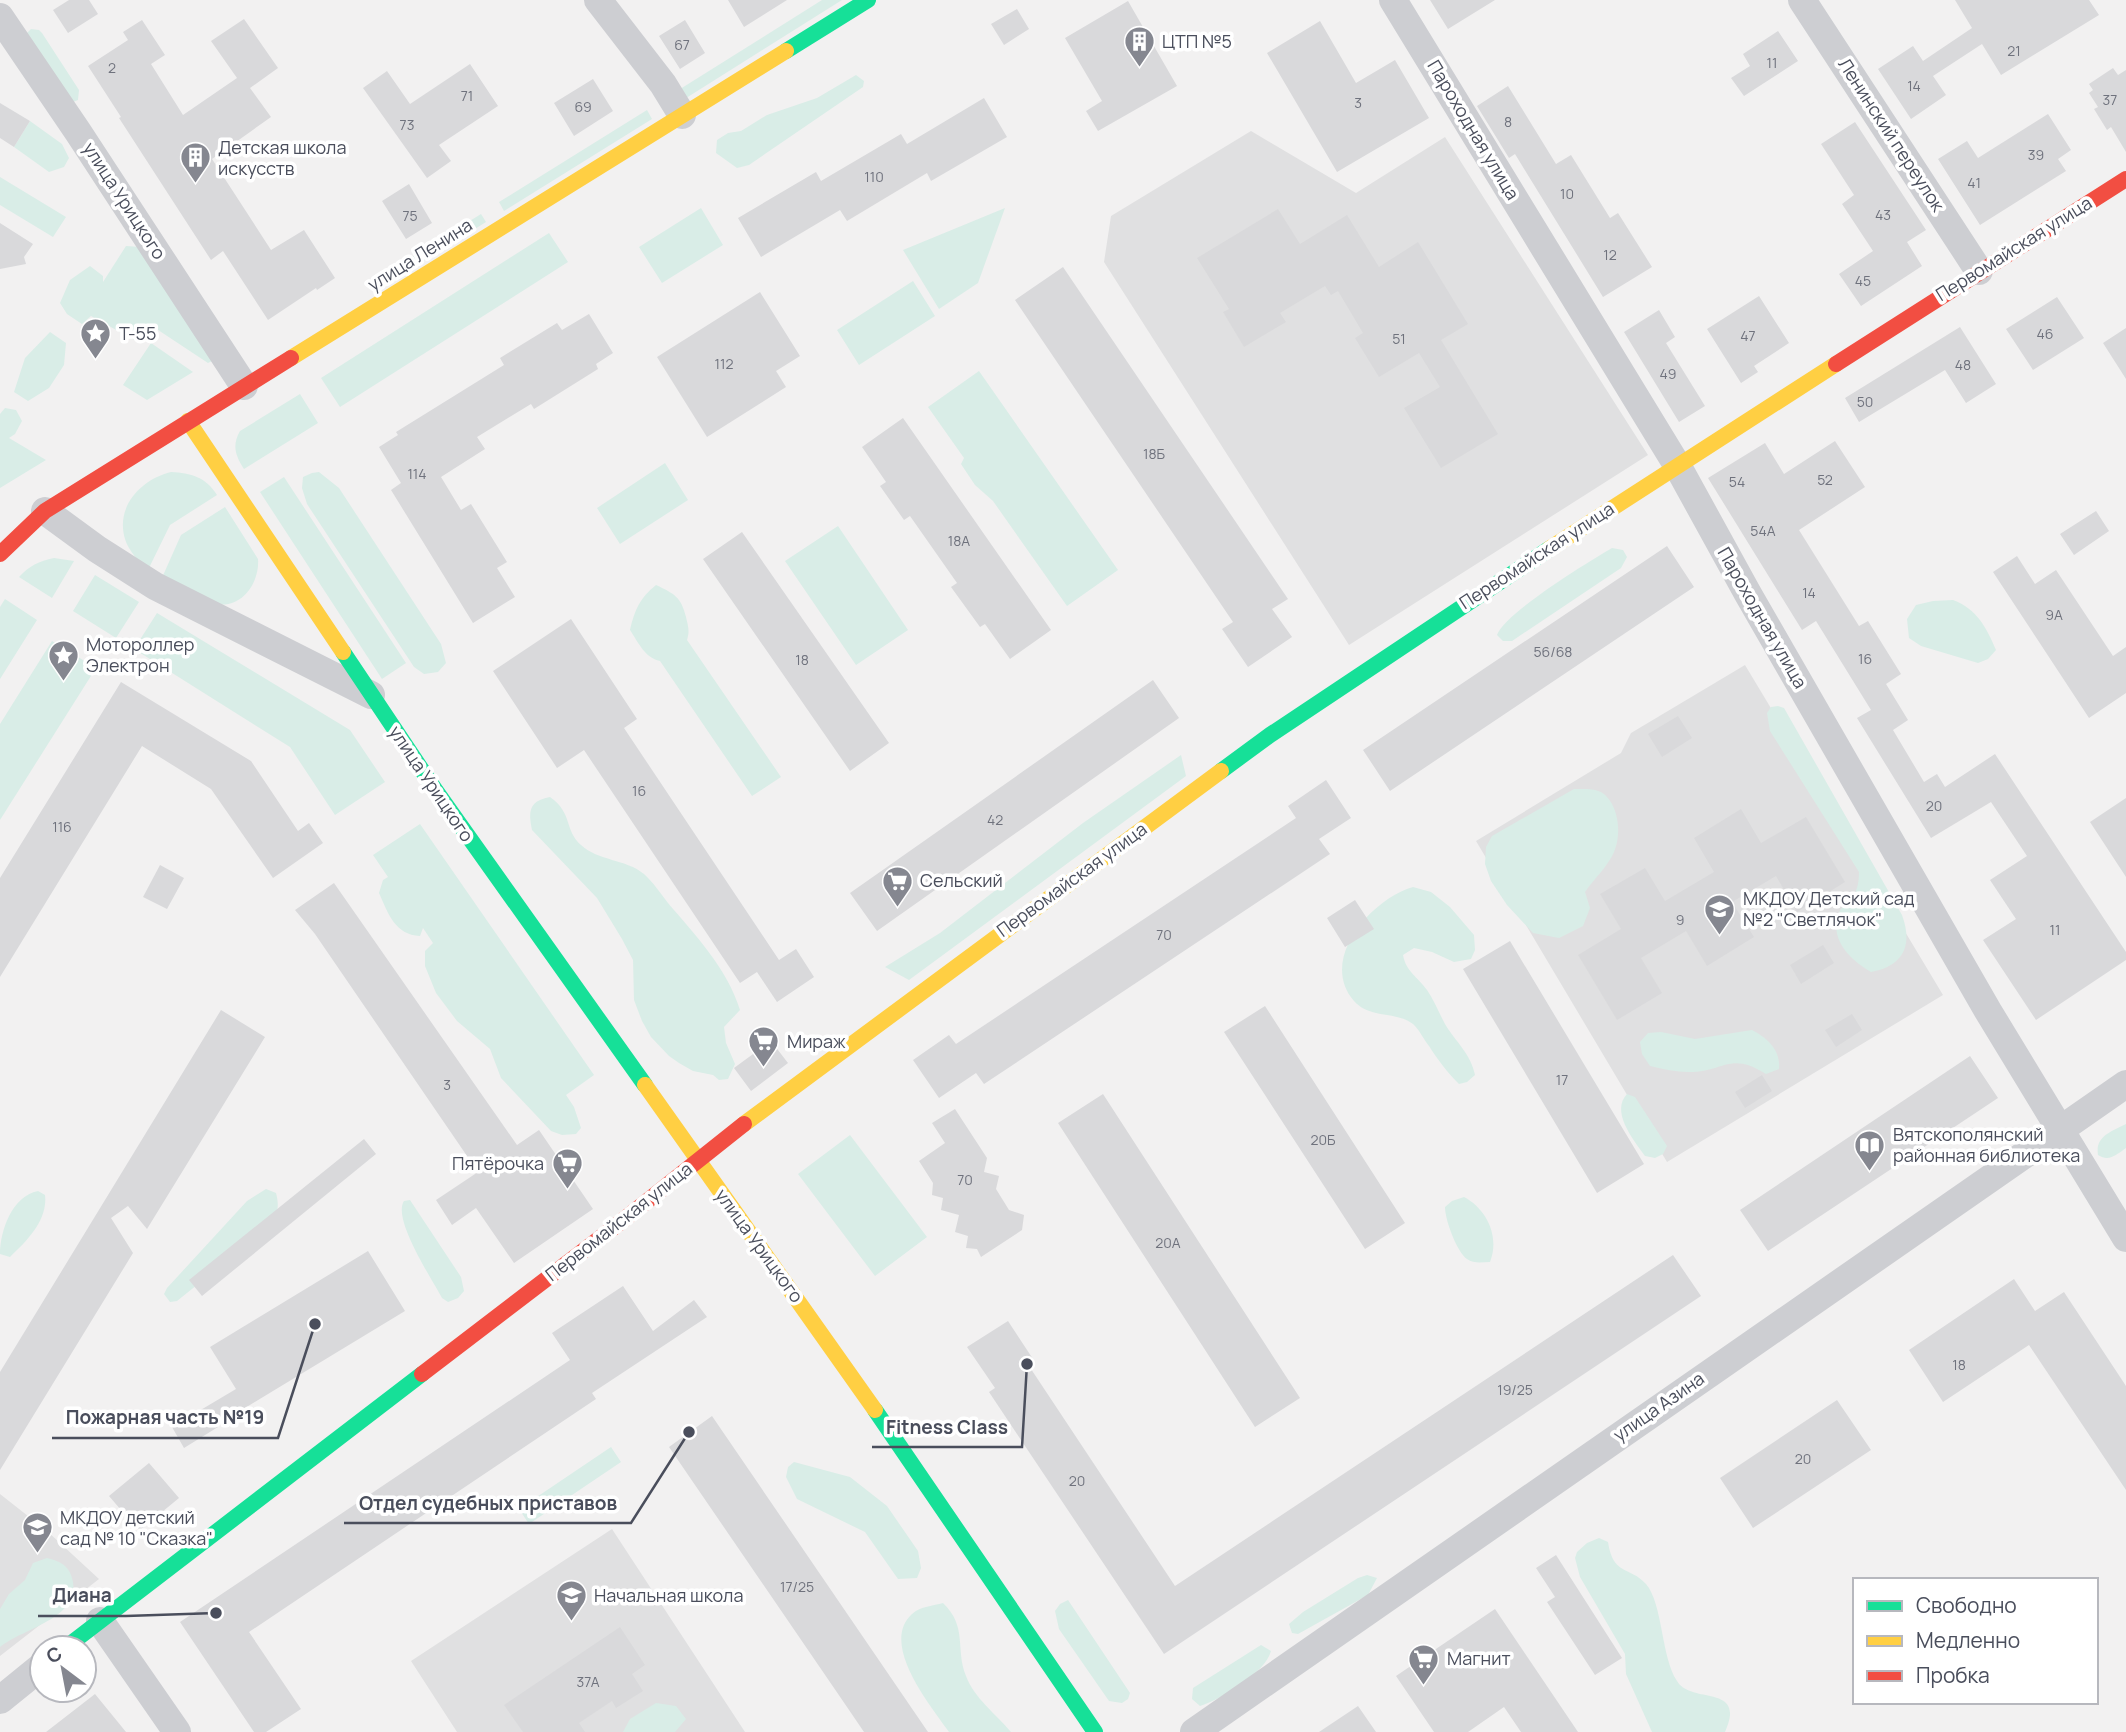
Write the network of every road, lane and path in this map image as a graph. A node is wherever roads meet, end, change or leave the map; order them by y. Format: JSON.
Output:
{"nodes":[{"id":1,"x":597,"y":0,"type":"edge"},
{"id":2,"x":868,"y":0,"type":"edge"},
{"id":3,"x":1393,"y":0,"type":"edge"},
{"id":4,"x":1802,"y":0,"type":"edge"},
{"id":5,"x":0,"y":17,"type":"edge"},
{"id":6,"x":682,"y":115,"type":"junction"},
{"id":7,"x":2126,"y":179,"type":"edge"},
{"id":8,"x":1979,"y":271,"type":"junction"},
{"id":9,"x":244,"y":386,"type":"junction"},
{"id":10,"x":188,"y":421,"type":"junction"},
{"id":11,"x":1677,"y":465,"type":"junction"},
{"id":12,"x":45,"y":511,"type":"junction"},
{"id":13,"x":0,"y":554,"type":"edge"},
{"id":14,"x":371,"y":695,"type":"junction"},
{"id":15,"x":2126,"y":1084,"type":"edge"},
{"id":16,"x":2059,"y":1129,"type":"junction"},
{"id":17,"x":697,"y":1161,"type":"junction"},
{"id":18,"x":2126,"y":1238,"type":"edge"},
{"id":19,"x":100,"y":1620,"type":"junction"},
{"id":20,"x":82,"y":1634,"type":"edge"},
{"id":21,"x":28,"y":1677,"type":"edge"},
{"id":22,"x":0,"y":1700,"type":"edge"},
{"id":23,"x":177,"y":1732,"type":"edge"},
{"id":24,"x":1095,"y":1732,"type":"edge"},
{"id":25,"x":1194,"y":1732,"type":"edge"}],
"edges":[{"from":1,"to":6,"type":"street"},
{"from":2,"to":6,"type":"street","name":"улица Ленина"},
{"from":3,"to":11,"type":"street","name":"Пароходная улица"},
{"from":4,"to":8,"type":"street","name":"Ленинский переулок"},
{"from":5,"to":9,"type":"street","name":"улица Урицкого"},
{"from":6,"to":9,"type":"street","name":"улица Ленина"},
{"from":7,"to":8,"type":"street","name":"Первомайская улица"},
{"from":8,"to":11,"type":"street","name":"Первомайская улица"},
{"from":9,"to":10,"type":"street","name":"улица Ленина"},
{"from":10,"to":12,"type":"street","name":"улица Ленина"},
{"from":10,"to":14,"type":"street","name":"улица Урицкого"},
{"from":11,"to":16,"type":"street","name":"Пароходная улица"},
{"from":11,"to":17,"type":"street","name":"Первомайская улица"},
{"from":12,"to":13,"type":"street","name":"улица Ленина"},
{"from":12,"to":14,"type":"street","name":"улица Урицкого"},
{"from":14,"to":17,"type":"street","name":"улица Урицкого"},
{"from":15,"to":16,"type":"street","name":"улица Азина"},
{"from":16,"to":18,"type":"street","name":"Пароходная улица"},
{"from":16,"to":25,"type":"street","name":"улица Азина"},
{"from":17,"to":19,"type":"street","name":"Первомайская улица"},
{"from":17,"to":24,"type":"street","name":"улица Урицкого"},
{"from":19,"to":20,"type":"street","name":"Первомайская улица"},
{"from":19,"to":23,"type":"street"},
{"from":21,"to":22,"type":"street"}]}
